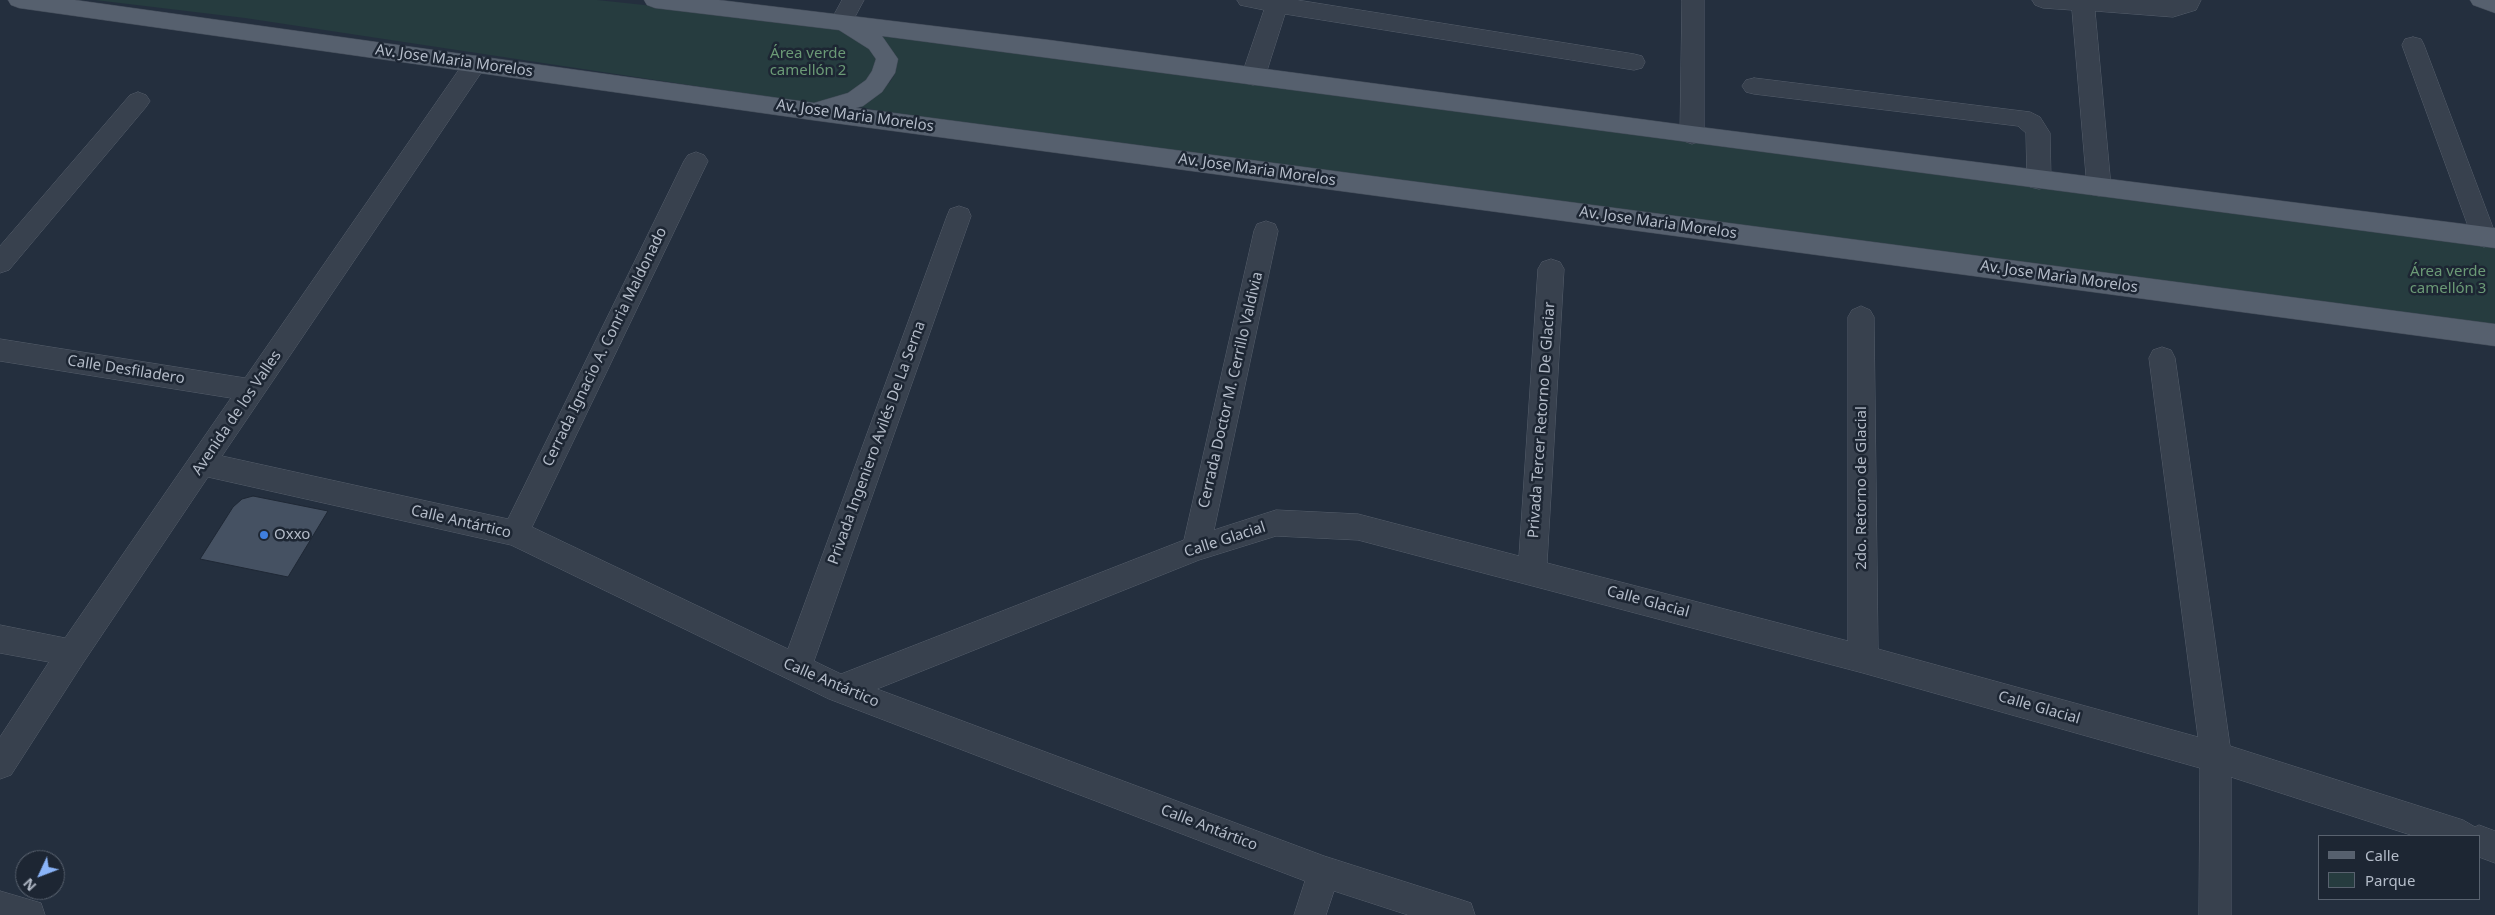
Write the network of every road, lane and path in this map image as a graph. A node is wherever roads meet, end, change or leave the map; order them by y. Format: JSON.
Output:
{"nodes":[{"id":1,"x":19,"y":0,"type":"edge"},
{"id":2,"x":655,"y":0,"type":"edge"},
{"id":3,"x":853,"y":0,"type":"edge"},
{"id":4,"x":1248,"y":0,"type":"edge"},
{"id":5,"x":1693,"y":0,"type":"edge"},
{"id":6,"x":2043,"y":0,"type":"edge"},
{"id":7,"x":2190,"y":0,"type":"edge"},
{"id":8,"x":2480,"y":0,"type":"edge"},
{"id":9,"x":1278,"y":2,"type":"edge"},
{"id":10,"x":2083,"y":4,"type":"junction"},
{"id":11,"x":2495,"y":5,"type":"edge"},
{"id":12,"x":841,"y":22,"type":"junction"},
{"id":13,"x":2413,"y":45,"type":"dead end"},
{"id":14,"x":1634,"y":62,"type":"dead end"},
{"id":15,"x":475,"y":64,"type":"junction"},
{"id":16,"x":1253,"y":77,"type":"junction"},
{"id":17,"x":1754,"y":86,"type":"dead end"},
{"id":18,"x":138,"y":101,"type":"dead end"},
{"id":19,"x":812,"y":110,"type":"junction"},
{"id":20,"x":1692,"y":135,"type":"junction"},
{"id":21,"x":696,"y":161,"type":"dead end"},
{"id":22,"x":2039,"y":180,"type":"junction"},
{"id":23,"x":2099,"y":187,"type":"junction"},
{"id":24,"x":959,"y":216,"type":"dead end"},
{"id":25,"x":1266,"y":231,"type":"dead end"},
{"id":26,"x":2489,"y":237,"type":"edge"},
{"id":27,"x":0,"y":262,"type":"edge"},
{"id":28,"x":1551,"y":269,"type":"dead end"},
{"id":29,"x":1861,"y":317,"type":"dead end"},
{"id":30,"x":2495,"y":335,"type":"edge"},
{"id":31,"x":0,"y":350,"type":"edge"},
{"id":32,"x":2162,"y":358,"type":"dead end"},
{"id":33,"x":252,"y":390,"type":"junction"},
{"id":34,"x":203,"y":464,"type":"junction"},
{"id":35,"x":515,"y":533,"type":"junction"},
{"id":36,"x":1196,"y":548,"type":"junction"},
{"id":37,"x":1532,"y":572,"type":"junction"},
{"id":38,"x":0,"y":639,"type":"edge"},
{"id":39,"x":72,"y":653,"type":"junction"},
{"id":40,"x":1864,"y":659,"type":"junction"},
{"id":41,"x":796,"y":669,"type":"junction"},
{"id":42,"x":840,"y":689,"type":"junction"},
{"id":43,"x":2216,"y":757,"type":"junction"},
{"id":44,"x":0,"y":764,"type":"edge"},
{"id":45,"x":2460,"y":835,"type":"edge"},
{"id":46,"x":2480,"y":841,"type":"edge"},
{"id":47,"x":2495,"y":847,"type":"edge"},
{"id":48,"x":1324,"y":872,"type":"junction"},
{"id":49,"x":0,"y":907,"type":"edge"},
{"id":50,"x":29,"y":915,"type":"edge"},
{"id":51,"x":1310,"y":915,"type":"edge"},
{"id":52,"x":1459,"y":915,"type":"edge"},
{"id":53,"x":2216,"y":915,"type":"edge"}],
"edges":[{"from":1,"to":15,"type":"main road","name":"Av. Jose Maria Morelos"},
{"from":2,"to":12,"type":"main road"},
{"from":3,"to":12,"type":"street"},
{"from":4,"to":9,"type":"street"},
{"from":5,"to":20,"type":"street"},
{"from":6,"to":10,"type":"street"},
{"from":7,"to":10,"type":"street"},
{"from":8,"to":11,"type":"main road"},
{"from":9,"to":14,"type":"street"},
{"from":9,"to":16,"type":"street"},
{"from":10,"to":23,"type":"street"},
{"from":12,"to":16,"type":"main road"},
{"from":12,"to":19,"type":"main road"},
{"from":13,"to":26,"type":"street"},
{"from":15,"to":19,"type":"main road","name":"Av. Jose Maria Morelos"},
{"from":15,"to":33,"type":"street","name":"Avenida de los Valles"},
{"from":16,"to":20,"type":"main road"},
{"from":17,"to":22,"type":"street"},
{"from":18,"to":27,"type":"street"},
{"from":19,"to":30,"type":"main road","name":"Av. Jose Maria Morelos"},
{"from":20,"to":22,"type":"main road"},
{"from":21,"to":35,"type":"street","name":"Cerrada Ignacio A. Conria Maldonado"},
{"from":22,"to":23,"type":"main road"},
{"from":23,"to":26,"type":"main road"},
{"from":24,"to":41,"type":"street","name":"Privada Ingeniero Avilés De La Serna"},
{"from":25,"to":36,"type":"street","name":"Cerrada Doctor M. Cerrillo Valdivia"},
{"from":28,"to":37,"type":"street","name":"Privada Tercer Retorno De Glaciar"},
{"from":29,"to":40,"type":"street","name":"2do. Retorno de Glacial"},
{"from":31,"to":33,"type":"street","name":"Calle Desfiladero"},
{"from":32,"to":43,"type":"street"},
{"from":33,"to":34,"type":"street","name":"Avenida de los Valles"},
{"from":34,"to":35,"type":"street","name":"Calle Antártico"},
{"from":34,"to":39,"type":"street","name":"Avenida de los Valles"},
{"from":35,"to":41,"type":"street","name":"Calle Antártico"},
{"from":36,"to":37,"type":"street","name":"Calle Glacial"},
{"from":36,"to":42,"type":"street","name":"Calle Glacial"},
{"from":37,"to":40,"type":"street","name":"Calle Glacial"},
{"from":38,"to":39,"type":"street"},
{"from":39,"to":44,"type":"street","name":"Avenida de los Valles"},
{"from":40,"to":43,"type":"street","name":"Calle Glacial"},
{"from":41,"to":42,"type":"street","name":"Calle Antártico"},
{"from":42,"to":48,"type":"street","name":"Calle Antártico"},
{"from":43,"to":45,"type":"street","name":"Calle Glacial"},
{"from":43,"to":53,"type":"street"},
{"from":46,"to":47,"type":"street"},
{"from":48,"to":51,"type":"street"},
{"from":48,"to":52,"type":"street","name":"Calle Antártico"},
{"from":49,"to":50,"type":"street"}]}
